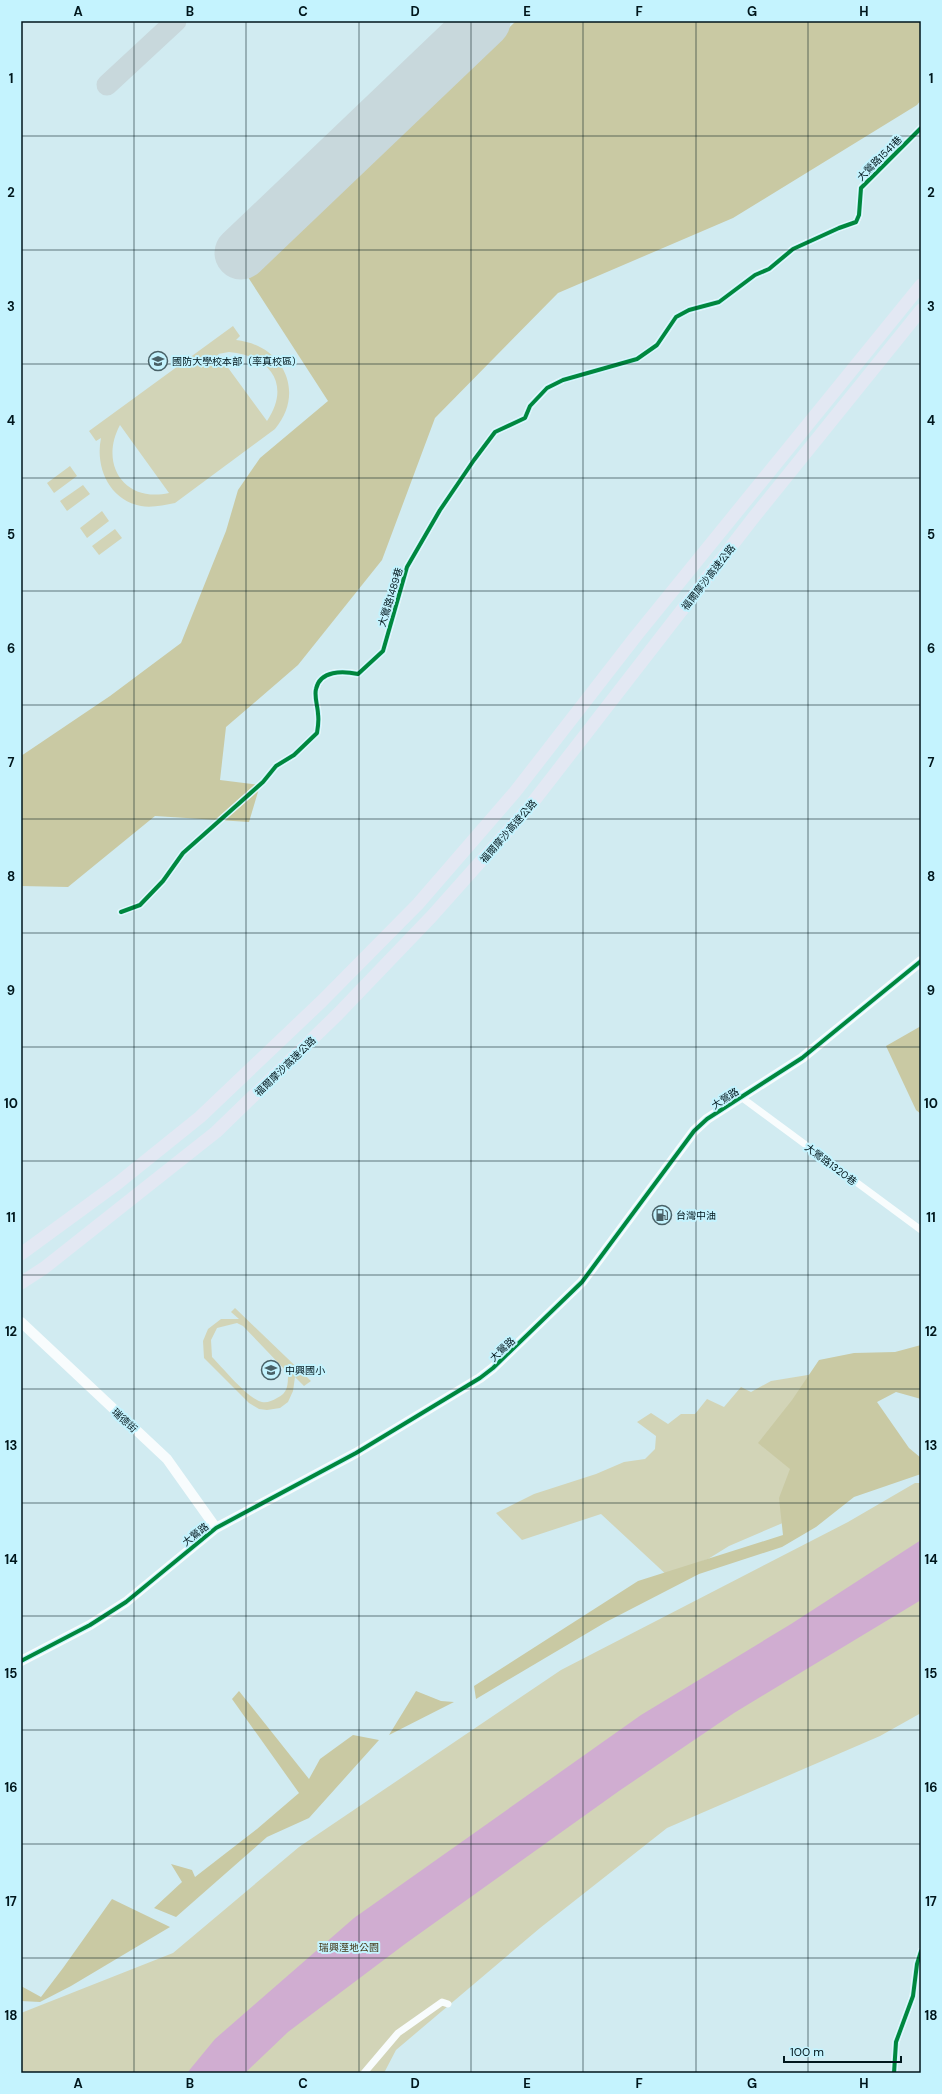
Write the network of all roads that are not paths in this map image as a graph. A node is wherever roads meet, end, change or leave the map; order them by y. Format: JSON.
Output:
{"nodes":[{"id":1,"x":921,"y":128,"type":"edge"},
{"id":2,"x":921,"y":285,"type":"edge"},
{"id":3,"x":705,"y":307,"type":"joint"},
{"id":4,"x":921,"y":310,"type":"edge"},
{"id":5,"x":121,"y":912,"type":"dead end"},
{"id":6,"x":921,"y":961,"type":"edge"},
{"id":7,"x":741,"y":1097,"type":"junction"},
{"id":8,"x":921,"y":1230,"type":"edge"},
{"id":9,"x":21,"y":1254,"type":"edge"},
{"id":10,"x":21,"y":1283,"type":"edge"},
{"id":11,"x":21,"y":1322,"type":"edge"},
{"id":12,"x":216,"y":1528,"type":"junction"},
{"id":13,"x":21,"y":1661,"type":"edge"},
{"id":14,"x":921,"y":1951,"type":"edge"},
{"id":15,"x":448,"y":2004,"type":"dead end"},
{"id":16,"x":364,"y":2073,"type":"edge"},
{"id":17,"x":894,"y":2073,"type":"edge"}],
"edges":[{"from":1,"to":3,"type":"street","name":"大鶯路1541巷"},
{"from":2,"to":9,"type":"highway","name":"福爾摩沙高速公路"},
{"from":3,"to":5,"type":"street","name":"大鶯路1489巷"},
{"from":4,"to":10,"type":"highway","name":"福爾摩沙高速公路"},
{"from":6,"to":7,"type":"street","name":"大鶯路"},
{"from":7,"to":8,"type":"street","name":"大鶯路1320巷"},
{"from":7,"to":12,"type":"street","name":"大鶯路"},
{"from":11,"to":12,"type":"street","name":"瑞德街"},
{"from":12,"to":13,"type":"street","name":"大鶯路"},
{"from":14,"to":17,"type":"street"},
{"from":15,"to":16,"type":"street"}]}
